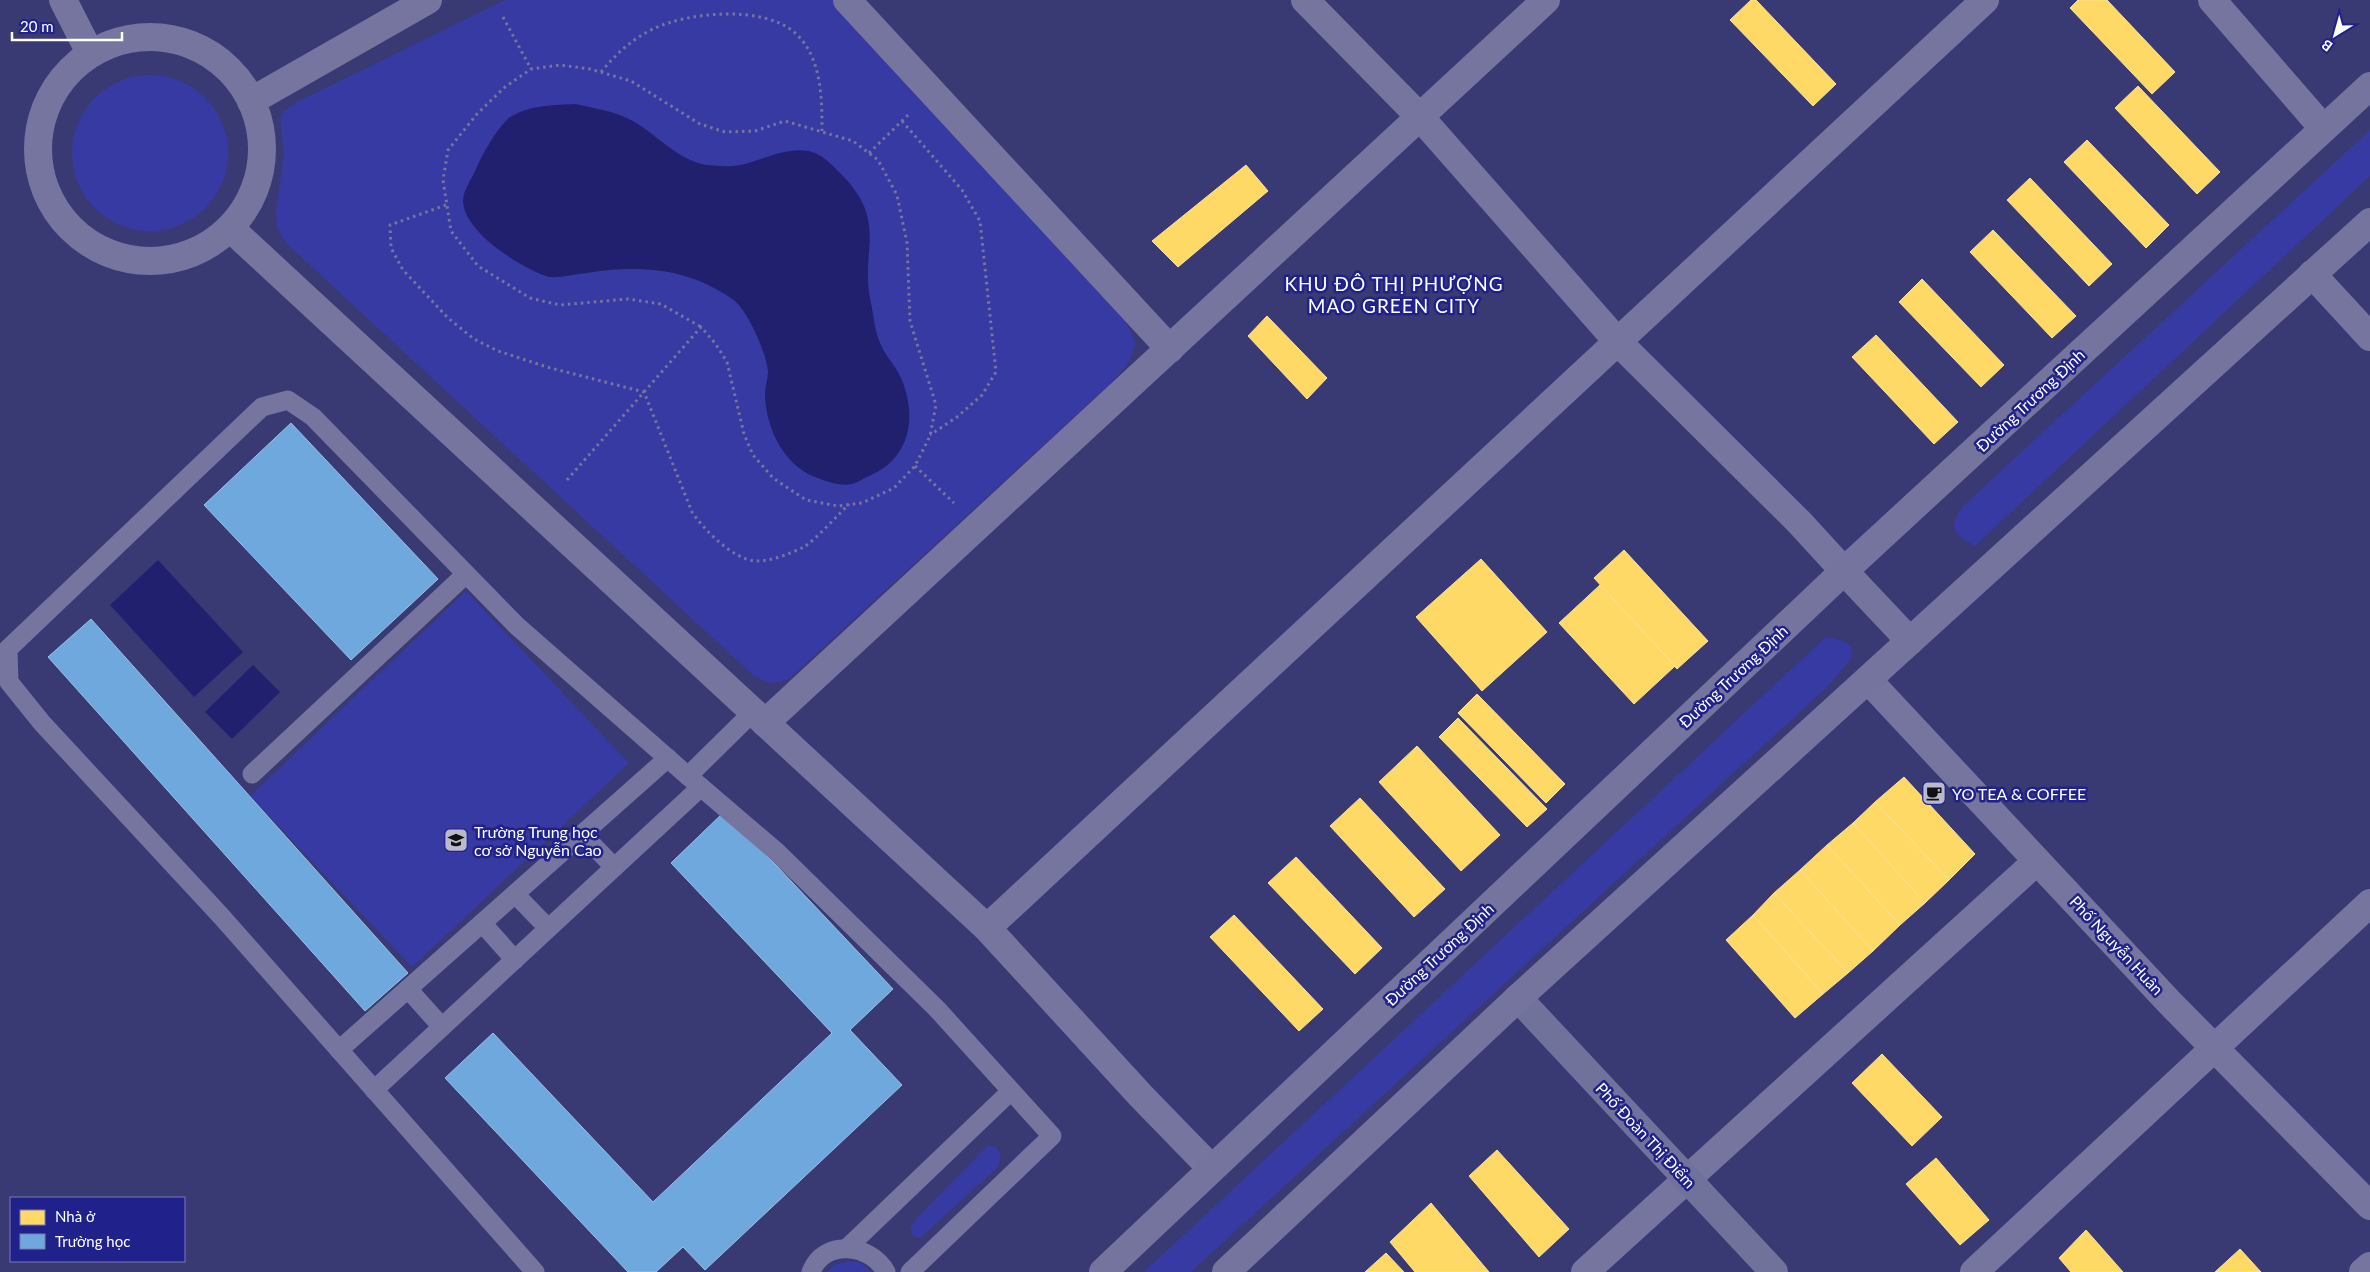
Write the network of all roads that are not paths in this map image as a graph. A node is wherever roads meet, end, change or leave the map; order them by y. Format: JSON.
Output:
{"nodes":[{"id":1,"x":63,"y":0,"type":"edge"},
{"id":2,"x":847,"y":0,"type":"edge"},
{"id":3,"x":1305,"y":0,"type":"edge"},
{"id":4,"x":1546,"y":0,"type":"edge"},
{"id":5,"x":1985,"y":0,"type":"edge"},
{"id":6,"x":2212,"y":0,"type":"edge"},
{"id":7,"x":418,"y":2,"type":"edge"},
{"id":8,"x":90,"y":53,"type":"junction"},
{"id":9,"x":2370,"y":86,"type":"edge"},
{"id":10,"x":251,"y":101,"type":"junction"},
{"id":11,"x":1421,"y":118,"type":"junction"},
{"id":12,"x":2323,"y":128,"type":"junction"},
{"id":13,"x":2370,"y":222,"type":"edge"},
{"id":14,"x":230,"y":228,"type":"junction"},
{"id":15,"x":2312,"y":274,"type":"junction"},
{"id":16,"x":2370,"y":337,"type":"edge"},
{"id":17,"x":1618,"y":342,"type":"junction"},
{"id":18,"x":1170,"y":349,"type":"junction"},
{"id":19,"x":1844,"y":571,"type":"junction"},
{"id":20,"x":466,"y":574,"type":"junction"},
{"id":21,"x":1910,"y":641,"type":"junction"},
{"id":22,"x":1868,"y":680,"type":"junction"},
{"id":23,"x":759,"y":717,"type":"junction"},
{"id":24,"x":668,"y":758,"type":"junction"},
{"id":25,"x":252,"y":774,"type":"dead end"},
{"id":26,"x":695,"y":781,"type":"junction"},
{"id":27,"x":582,"y":834,"type":"junction"},
{"id":28,"x":2037,"y":861,"type":"junction"},
{"id":29,"x":614,"y":867,"type":"junction"},
{"id":30,"x":515,"y":894,"type":"junction"},
{"id":31,"x":2370,"y":903,"type":"edge"},
{"id":32,"x":482,"y":923,"type":"junction"},
{"id":33,"x":548,"y":928,"type":"junction"},
{"id":34,"x":987,"y":928,"type":"junction"},
{"id":35,"x":515,"y":960,"type":"junction"},
{"id":36,"x":408,"y":989,"type":"junction"},
{"id":37,"x":1518,"y":998,"type":"junction"},
{"id":38,"x":442,"y":1027,"type":"junction"},
{"id":39,"x":2216,"y":1048,"type":"junction"},
{"id":40,"x":339,"y":1050,"type":"junction"},
{"id":41,"x":374,"y":1090,"type":"junction"},
{"id":42,"x":1011,"y":1091,"type":"junction"},
{"id":43,"x":1211,"y":1168,"type":"junction"},
{"id":44,"x":1688,"y":1180,"type":"junction"},
{"id":45,"x":2370,"y":1206,"type":"edge"},
{"id":46,"x":847,"y":1248,"type":"junction"},
{"id":47,"x":2370,"y":1266,"type":"edge"},
{"id":48,"x":535,"y":1272,"type":"edge"},
{"id":49,"x":810,"y":1272,"type":"edge"},
{"id":50,"x":886,"y":1272,"type":"edge"},
{"id":51,"x":910,"y":1272,"type":"edge"},
{"id":52,"x":1103,"y":1272,"type":"edge"},
{"id":53,"x":1226,"y":1272,"type":"edge"},
{"id":54,"x":1585,"y":1272,"type":"edge"},
{"id":55,"x":1774,"y":1272,"type":"edge"},
{"id":56,"x":1974,"y":1272,"type":"edge"},
{"id":57,"x":2363,"y":1272,"type":"edge"}],
"edges":[{"from":1,"to":8,"type":"street"},
{"from":2,"to":18,"type":"street"},
{"from":3,"to":11,"type":"street"},
{"from":4,"to":11,"type":"street"},
{"from":5,"to":17,"type":"street"},
{"from":6,"to":12,"type":"street"},
{"from":7,"to":10,"type":"street"},
{"from":8,"to":10,"type":"street"},
{"from":8,"to":14,"type":"street"},
{"from":9,"to":12,"type":"main road","name":"Đường Trương Định"},
{"from":10,"to":14,"type":"street"},
{"from":11,"to":17,"type":"street"},
{"from":11,"to":18,"type":"street"},
{"from":12,"to":19,"type":"main road","name":"Đường Trương Định"},
{"from":13,"to":15,"type":"main road"},
{"from":14,"to":23,"type":"street"},
{"from":15,"to":16,"type":"street"},
{"from":15,"to":21,"type":"main road"},
{"from":17,"to":19,"type":"street"},
{"from":17,"to":34,"type":"street"},
{"from":18,"to":23,"type":"street"},
{"from":19,"to":21,"type":"main road"},
{"from":19,"to":43,"type":"main road","name":"Đường Trương Định"},
{"from":20,"to":24,"type":"lane"},
{"from":20,"to":25,"type":"lane"},
{"from":20,"to":40,"type":"lane"},
{"from":21,"to":22,"type":"main road"},
{"from":22,"to":28,"type":"street","name":"Phố Nguyễn Huân"},
{"from":22,"to":37,"type":"main road"},
{"from":23,"to":26,"type":"lane"},
{"from":23,"to":34,"type":"street"},
{"from":24,"to":26,"type":"lane"},
{"from":24,"to":27,"type":"lane"},
{"from":26,"to":29,"type":"lane"},
{"from":26,"to":42,"type":"lane"},
{"from":27,"to":29,"type":"lane"},
{"from":27,"to":30,"type":"lane"},
{"from":28,"to":39,"type":"street","name":"Phố Nguyễn Huân"},
{"from":28,"to":44,"type":"street"},
{"from":29,"to":33,"type":"lane"},
{"from":30,"to":32,"type":"lane"},
{"from":30,"to":33,"type":"lane"},
{"from":31,"to":39,"type":"street"},
{"from":32,"to":35,"type":"lane"},
{"from":32,"to":36,"type":"lane"},
{"from":33,"to":35,"type":"lane"},
{"from":34,"to":43,"type":"street"},
{"from":35,"to":38,"type":"lane"},
{"from":36,"to":38,"type":"lane"},
{"from":36,"to":40,"type":"lane"},
{"from":37,"to":44,"type":"street","name":"Phố Đoàn Thị Điểm"},
{"from":37,"to":53,"type":"main road"},
{"from":38,"to":41,"type":"lane"},
{"from":39,"to":45,"type":"street","name":"Phố Nguyễn Huân"},
{"from":39,"to":56,"type":"street"},
{"from":40,"to":41,"type":"lane"},
{"from":41,"to":48,"type":"lane"},
{"from":42,"to":46,"type":"lane"},
{"from":42,"to":51,"type":"lane"},
{"from":43,"to":52,"type":"main road","name":"Đường Trương Định"},
{"from":44,"to":54,"type":"street"},
{"from":44,"to":55,"type":"street","name":"Phố Đoàn Thị Điểm"},
{"from":46,"to":49,"type":"lane"},
{"from":46,"to":50,"type":"lane"},
{"from":47,"to":57,"type":"street"}]}
